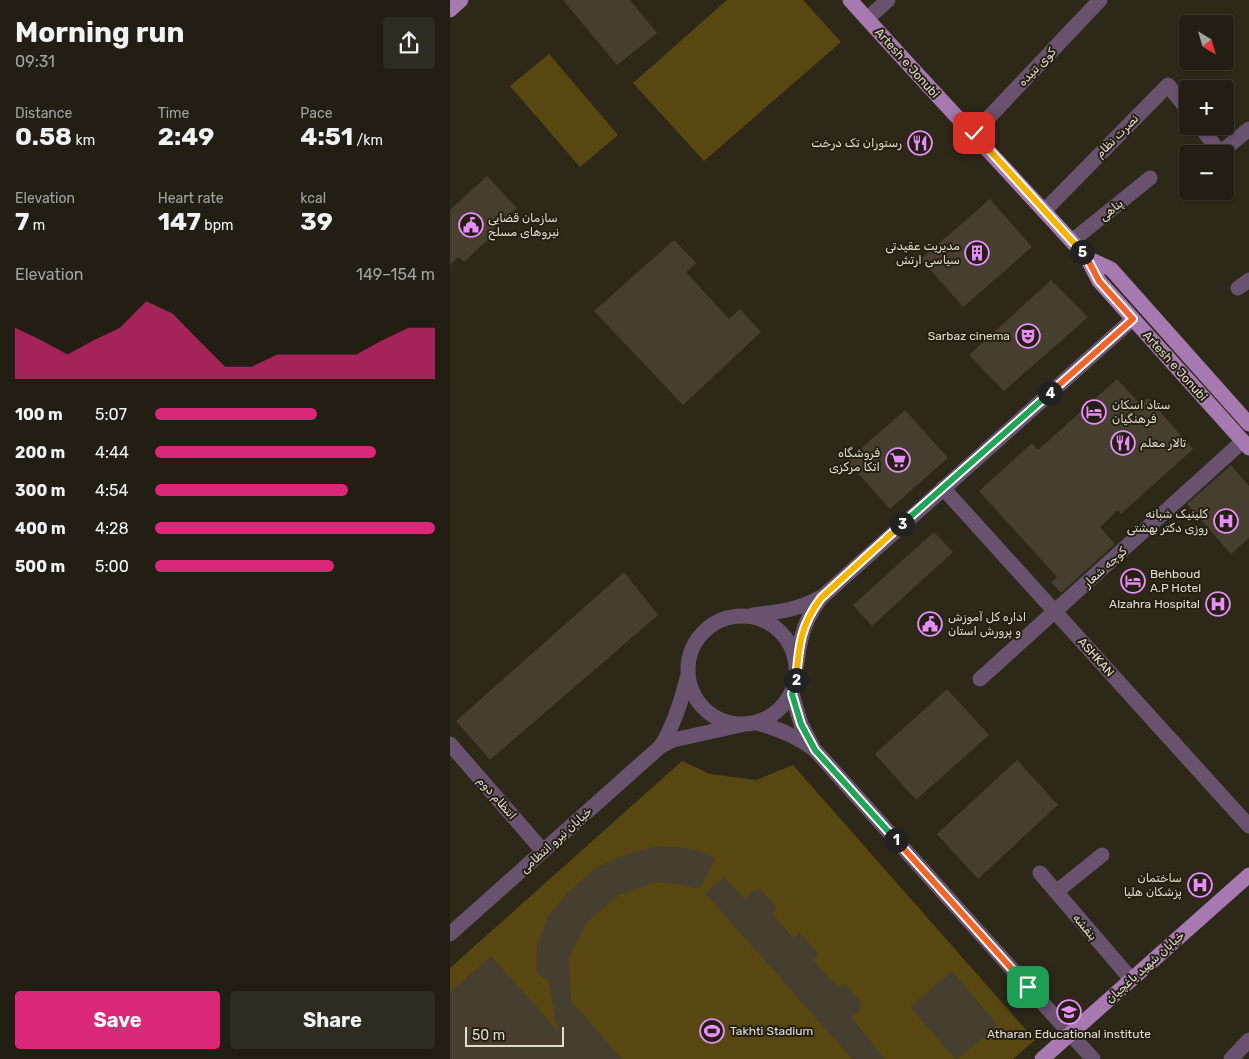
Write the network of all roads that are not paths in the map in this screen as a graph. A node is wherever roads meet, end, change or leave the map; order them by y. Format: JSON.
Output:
{"nodes":[{"id":1,"x":461,"y":0,"type":"edge"},
{"id":2,"x":850,"y":0,"type":"edge"},
{"id":3,"x":888,"y":0,"type":"edge"},
{"id":4,"x":1100,"y":0,"type":"edge"},
{"id":5,"x":450,"y":10,"type":"edge"},
{"id":6,"x":867,"y":19,"type":"junction"},
{"id":7,"x":1179,"y":99,"type":"edge"},
{"id":8,"x":1249,"y":129,"type":"edge"},
{"id":9,"x":974,"y":133,"type":"junction"},
{"id":10,"x":1207,"y":135,"type":"edge"},
{"id":11,"x":1150,"y":178,"type":"dead end"},
{"id":12,"x":1044,"y":211,"type":"junction"},
{"id":13,"x":1072,"y":241,"type":"junction"},
{"id":14,"x":1087,"y":258,"type":"junction"},
{"id":15,"x":1133,"y":319,"type":"junction"},
{"id":16,"x":1249,"y":424,"type":"edge"},
{"id":17,"x":1246,"y":445,"type":"edge"},
{"id":18,"x":943,"y":488,"type":"junction"},
{"id":19,"x":821,"y":598,"type":"junction"},
{"id":20,"x":1055,"y":612,"type":"junction"},
{"id":21,"x":744,"y":615,"type":"junction"},
{"id":22,"x":797,"y":663,"type":"junction"},
{"id":23,"x":688,"y":677,"type":"junction"},
{"id":24,"x":980,"y":679,"type":"dead end"},
{"id":25,"x":792,"y":694,"type":"junction"},
{"id":26,"x":756,"y":723,"type":"junction"},
{"id":27,"x":741,"y":725,"type":"junction"},
{"id":28,"x":450,"y":744,"type":"edge"},
{"id":29,"x":662,"y":746,"type":"junction"},
{"id":30,"x":815,"y":750,"type":"junction"},
{"id":31,"x":1249,"y":826,"type":"edge"},
{"id":32,"x":543,"y":851,"type":"junction"},
{"id":33,"x":1102,"y":855,"type":"dead end"},
{"id":34,"x":1040,"y":873,"type":"dead end"},
{"id":35,"x":1249,"y":875,"type":"edge"},
{"id":36,"x":1056,"y":892,"type":"junction"},
{"id":37,"x":450,"y":934,"type":"edge"},
{"id":38,"x":1131,"y":980,"type":"junction"},
{"id":39,"x":1070,"y":1034,"type":"junction"},
{"id":40,"x":1247,"y":1047,"type":"edge"},
{"id":41,"x":1042,"y":1059,"type":"edge"},
{"id":42,"x":1093,"y":1059,"type":"edge"},
{"id":43,"x":1231,"y":1059,"type":"edge"}],
"edges":[{"from":1,"to":5,"type":"main road"},
{"from":2,"to":6,"type":"main road","name":"Artesh e Jonubi"},
{"from":3,"to":6,"type":"street"},
{"from":4,"to":9,"type":"street","name":"کوی تنیده"},
{"from":6,"to":9,"type":"main road","name":"Artesh e Jonubi"},
{"from":7,"to":12,"type":"street","name":"نصرت نظام"},
{"from":8,"to":10,"type":"street"},
{"from":9,"to":12,"type":"main road","name":"Artesh e Jonubi"},
{"from":11,"to":13,"type":"street","name":"پناهی"},
{"from":12,"to":13,"type":"main road","name":"Artesh e Jonubi"},
{"from":13,"to":14,"type":"main road","name":"Artesh e Jonubi"},
{"from":14,"to":15,"type":"main road","name":"Artesh e Jonubi"},
{"from":14,"to":16,"type":"main road","name":"Artesh e Jonubi"},
{"from":15,"to":17,"type":"main road","name":"Artesh e Jonubi"},
{"from":15,"to":18,"type":"street"},
{"from":17,"to":20,"type":"street","name":"کوچه شعار"},
{"from":18,"to":19,"type":"street"},
{"from":18,"to":20,"type":"street","name":"ASHKAN"},
{"from":19,"to":21,"type":"street"},
{"from":19,"to":22,"type":"street"},
{"from":20,"to":24,"type":"street","name":"کوچه شعار"},
{"from":20,"to":31,"type":"street","name":"ASHKAN"},
{"from":21,"to":22,"type":"street"},
{"from":21,"to":23,"type":"street"},
{"from":22,"to":25,"type":"street"},
{"from":23,"to":27,"type":"street"},
{"from":23,"to":29,"type":"street","name":"خیابان نیرو انتظامی"},
{"from":25,"to":26,"type":"street"},
{"from":25,"to":30,"type":"street"},
{"from":26,"to":27,"type":"street"},
{"from":26,"to":30,"type":"street"},
{"from":27,"to":29,"type":"street","name":"خیابان نیرو انتظامی"},
{"from":28,"to":32,"type":"street","name":"انتظام دوم"},
{"from":29,"to":32,"type":"street","name":"خیابان نیرو انتظامی"},
{"from":30,"to":39,"type":"street"},
{"from":32,"to":37,"type":"street","name":"خیابان نیرو انتظامی"},
{"from":33,"to":36,"type":"street"},
{"from":34,"to":36,"type":"street","name":"بنفشه"},
{"from":35,"to":38,"type":"main road","name":"خیابان شهید یاغچیان"},
{"from":36,"to":38,"type":"street","name":"بنفشه"},
{"from":38,"to":39,"type":"main road","name":"خیابان شهید یاغچیان"},
{"from":39,"to":41,"type":"main road","name":"خیابان شهید یاغچیان"},
{"from":39,"to":42,"type":"street"},
{"from":40,"to":43,"type":"street"}]}
